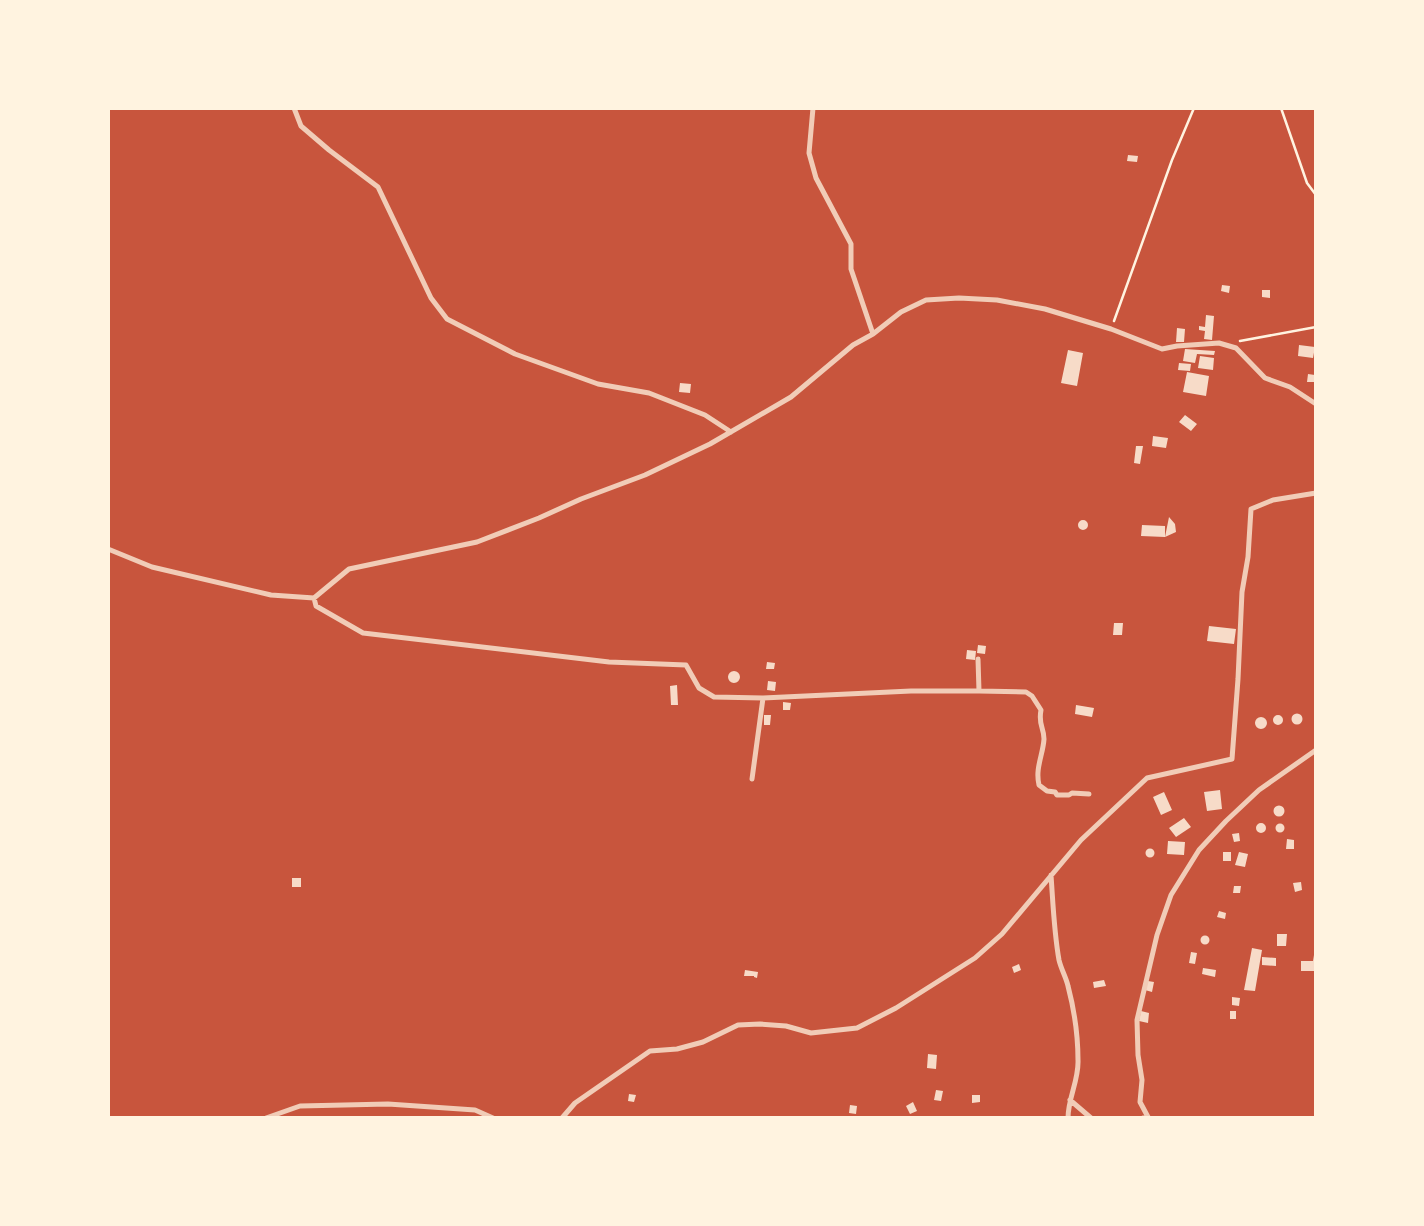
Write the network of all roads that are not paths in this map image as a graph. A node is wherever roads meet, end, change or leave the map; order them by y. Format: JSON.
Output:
{"nodes":[{"id":1,"x":294,"y":108,"type":"edge"},
{"id":2,"x":813,"y":108,"type":"edge"},
{"id":3,"x":873,"y":334,"type":"junction"},
{"id":4,"x":1315,"y":404,"type":"edge"},
{"id":5,"x":731,"y":432,"type":"junction"},
{"id":6,"x":1315,"y":493,"type":"edge"},
{"id":7,"x":108,"y":549,"type":"edge"},
{"id":8,"x":314,"y":598,"type":"junction"},
{"id":9,"x":978,"y":659,"type":"dead end"},
{"id":10,"x":979,"y":691,"type":"junction"},
{"id":11,"x":763,"y":698,"type":"junction"},
{"id":12,"x":1315,"y":750,"type":"edge"},
{"id":13,"x":752,"y":779,"type":"dead end"},
{"id":14,"x":1089,"y":794,"type":"dead end"},
{"id":15,"x":1051,"y":875,"type":"junction"},
{"id":16,"x":1070,"y":1100,"type":"junction"},
{"id":17,"x":267,"y":1118,"type":"edge"},
{"id":18,"x":493,"y":1118,"type":"edge"},
{"id":19,"x":562,"y":1118,"type":"edge"},
{"id":20,"x":1068,"y":1118,"type":"edge"},
{"id":21,"x":1091,"y":1118,"type":"edge"},
{"id":22,"x":1143,"y":1118,"type":"edge"}],
"edges":[{"from":1,"to":5,"type":"street"},
{"from":2,"to":3,"type":"street"},
{"from":3,"to":4,"type":"street"},
{"from":3,"to":5,"type":"street"},
{"from":5,"to":8,"type":"street"},
{"from":6,"to":15,"type":"street"},
{"from":7,"to":8,"type":"street"},
{"from":8,"to":11,"type":"street"},
{"from":9,"to":10,"type":"street"},
{"from":10,"to":11,"type":"street"},
{"from":10,"to":14,"type":"street"},
{"from":11,"to":13,"type":"street"},
{"from":12,"to":22,"type":"street"},
{"from":15,"to":16,"type":"street"},
{"from":15,"to":19,"type":"street"},
{"from":16,"to":20,"type":"street"},
{"from":16,"to":21,"type":"street"},
{"from":17,"to":18,"type":"street"}]}
